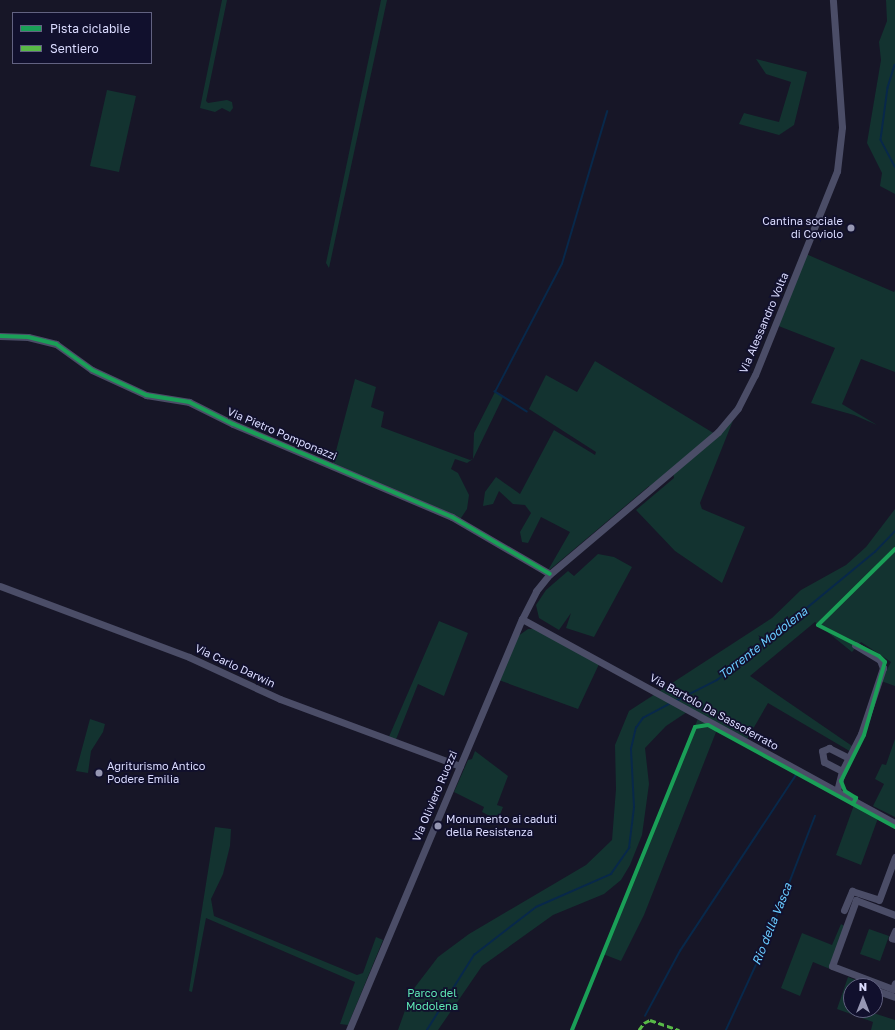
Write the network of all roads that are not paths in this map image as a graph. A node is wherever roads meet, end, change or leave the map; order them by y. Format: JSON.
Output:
{"nodes":[{"id":1,"x":833,"y":0,"type":"edge"},
{"id":2,"x":0,"y":336,"type":"edge"},
{"id":3,"x":550,"y":574,"type":"junction"},
{"id":4,"x":0,"y":586,"type":"edge"},
{"id":5,"x":522,"y":619,"type":"junction"},
{"id":6,"x":855,"y":645,"type":"dead end"},
{"id":7,"x":849,"y":758,"type":"junction"},
{"id":8,"x":460,"y":766,"type":"junction"},
{"id":9,"x":842,"y":772,"type":"junction"},
{"id":10,"x":837,"y":791,"type":"junction"},
{"id":11,"x":895,"y":823,"type":"edge"},
{"id":12,"x":895,"y":857,"type":"edge"},
{"id":13,"x":844,"y":910,"type":"dead end"},
{"id":14,"x":895,"y":915,"type":"edge"},
{"id":15,"x":895,"y":930,"type":"edge"},
{"id":16,"x":895,"y":940,"type":"edge"},
{"id":17,"x":895,"y":983,"type":"edge"},
{"id":18,"x":883,"y":993,"type":"edge"},
{"id":19,"x":895,"y":997,"type":"edge"},
{"id":20,"x":349,"y":1030,"type":"edge"}],
"edges":[{"from":1,"to":3,"type":"street","name":"Via Alessandro Volta"},
{"from":2,"to":3,"type":"street","name":"Via Pietro Pomponazzi"},
{"from":3,"to":5,"type":"street","name":"Via Oliviero Ruozzi"},
{"from":4,"to":8,"type":"street","name":"Via Carlo Darwin"},
{"from":5,"to":8,"type":"street","name":"Via Oliviero Ruozzi"},
{"from":5,"to":10,"type":"street","name":"Via Bartolo Da Sassoferrato"},
{"from":6,"to":7,"type":"street"},
{"from":7,"to":9,"type":"street"},
{"from":7,"to":9,"type":"street"},
{"from":8,"to":20,"type":"street","name":"Via Oliviero Ruozzi"},
{"from":9,"to":10,"type":"street"},
{"from":10,"to":11,"type":"street","name":"Via Bartolo Da Sassoferrato"},
{"from":12,"to":13,"type":"street"},
{"from":14,"to":17,"type":"street"},
{"from":15,"to":16,"type":"street"},
{"from":18,"to":19,"type":"street"}]}
